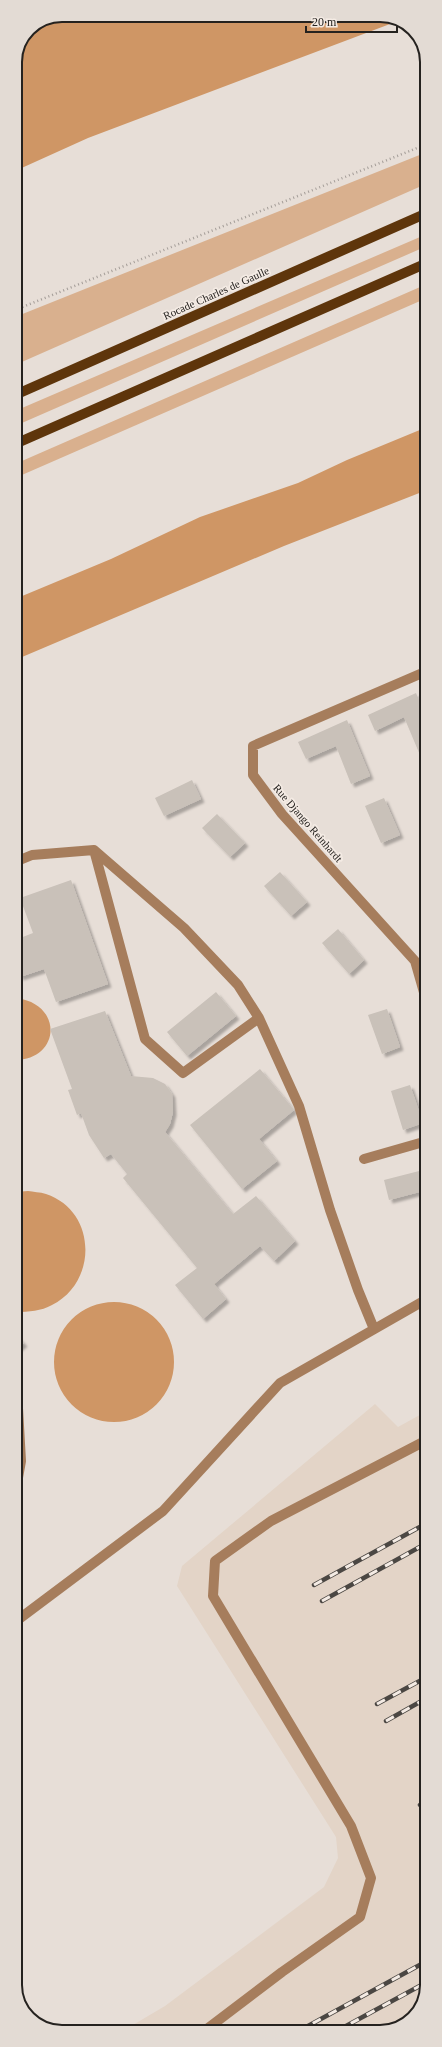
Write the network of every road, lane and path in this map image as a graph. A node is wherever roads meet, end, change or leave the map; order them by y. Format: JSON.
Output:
{"nodes":[{"id":1,"x":420,"y":147,"type":"edge"},
{"id":2,"x":420,"y":216,"type":"edge"},
{"id":3,"x":420,"y":266,"type":"edge"},
{"id":4,"x":22,"y":307,"type":"edge"},
{"id":5,"x":22,"y":392,"type":"edge"},
{"id":6,"x":22,"y":441,"type":"edge"},
{"id":7,"x":420,"y":674,"type":"edge"},
{"id":8,"x":94,"y":850,"type":"junction"},
{"id":9,"x":22,"y":859,"type":"edge"},
{"id":10,"x":420,"y":979,"type":"edge"},
{"id":11,"x":259,"y":1018,"type":"junction"},
{"id":12,"x":420,"y":1143,"type":"edge"},
{"id":13,"x":364,"y":1159,"type":"dead end"},
{"id":14,"x":420,"y":1304,"type":"edge"},
{"id":15,"x":374,"y":1329,"type":"junction"},
{"id":16,"x":420,"y":1444,"type":"edge"},
{"id":17,"x":22,"y":1617,"type":"edge"},
{"id":18,"x":212,"y":2025,"type":"edge"}],
"edges":[{"from":1,"to":4,"type":"path"},
{"from":2,"to":5,"type":"main road","name":"Rocade Charles de Gaulle"},
{"from":3,"to":6,"type":"main road"},
{"from":7,"to":10,"type":"lane","name":"Rue Django Reinhardt"},
{"from":8,"to":9,"type":"lane"},
{"from":8,"to":11,"type":"lane"},
{"from":8,"to":11,"type":"lane"},
{"from":11,"to":15,"type":"lane"},
{"from":12,"to":13,"type":"lane"},
{"from":14,"to":15,"type":"lane"},
{"from":15,"to":17,"type":"lane"},
{"from":16,"to":18,"type":"lane"}]}
